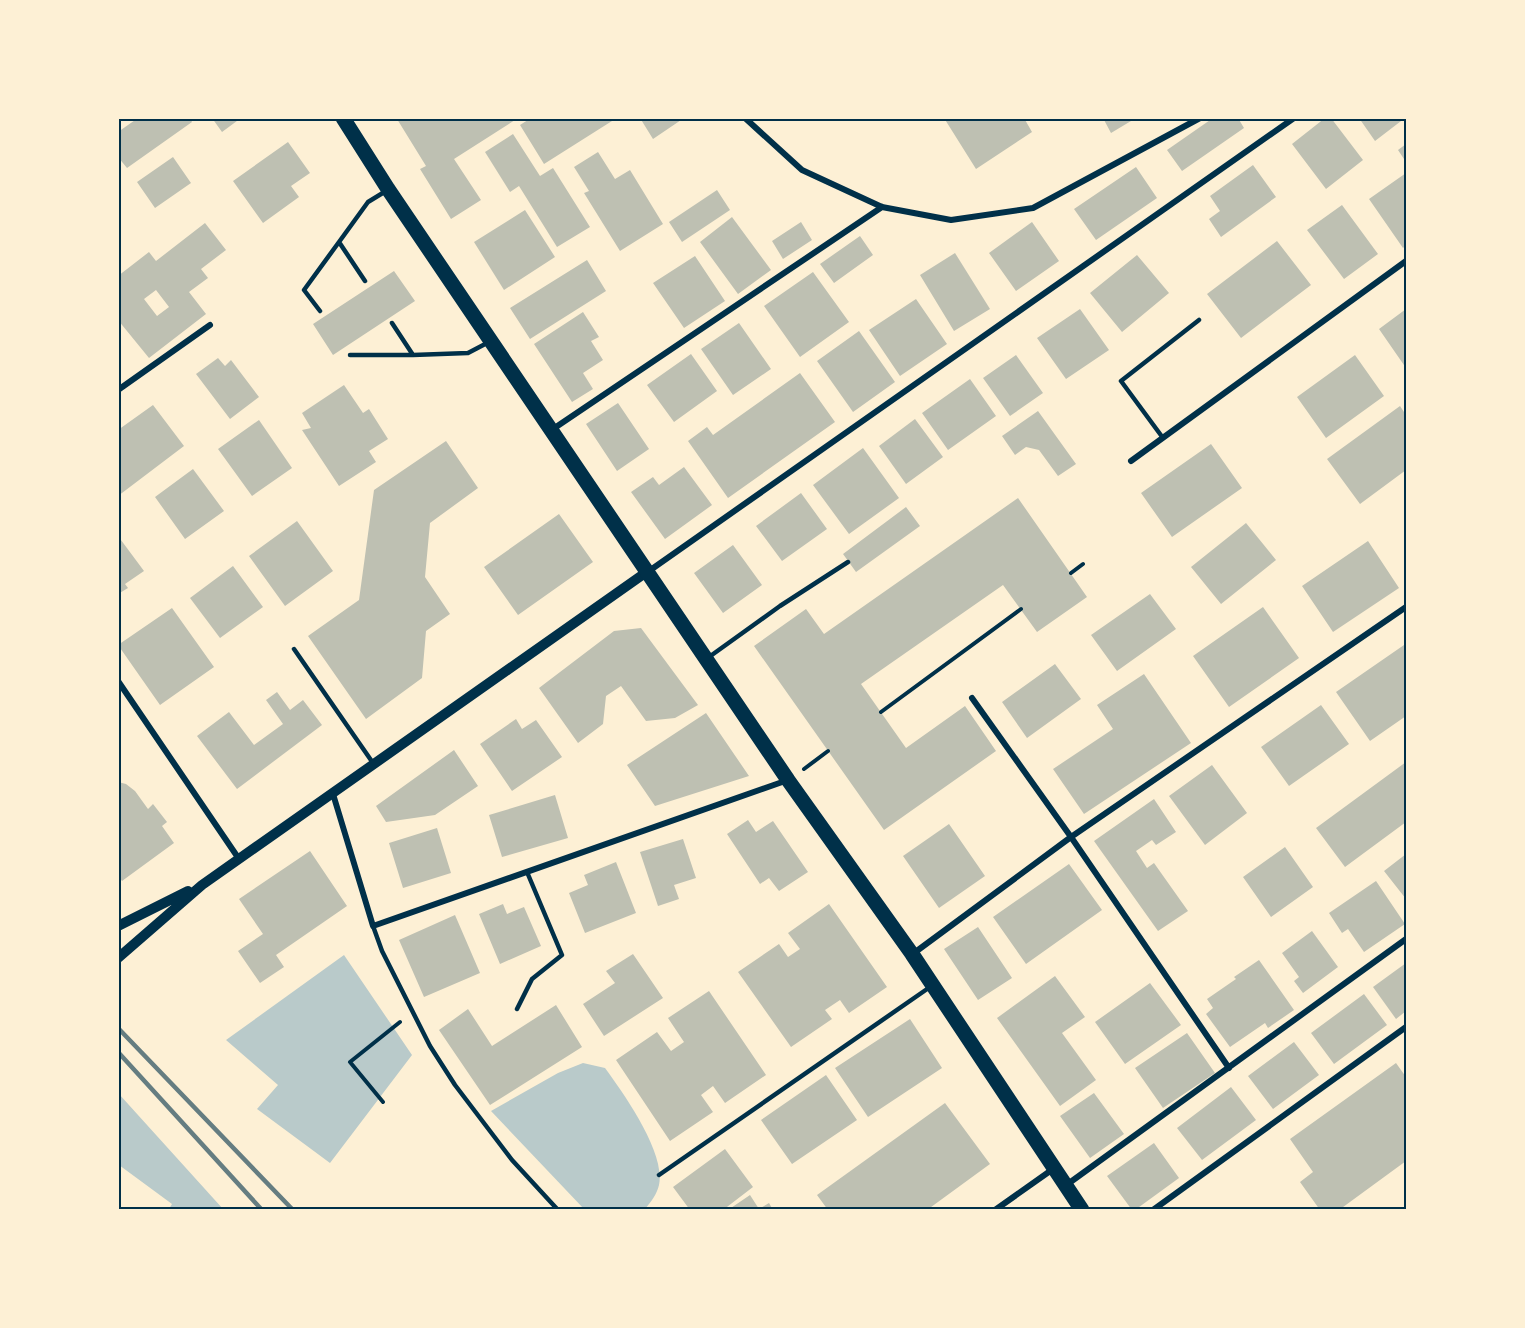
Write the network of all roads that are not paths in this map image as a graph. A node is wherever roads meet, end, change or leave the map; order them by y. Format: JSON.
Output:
{"nodes":[{"id":1,"x":343,"y":118,"type":"edge"},
{"id":2,"x":745,"y":118,"type":"edge"},
{"id":3,"x":1200,"y":118,"type":"edge"},
{"id":4,"x":1294,"y":118,"type":"edge"},
{"id":5,"x":388,"y":189,"type":"junction"},
{"id":6,"x":882,"y":207,"type":"junction"},
{"id":7,"x":339,"y":242,"type":"junction"},
{"id":8,"x":1407,"y":261,"type":"edge"},
{"id":9,"x":365,"y":281,"type":"dead end"},
{"id":10,"x":320,"y":311,"type":"dead end"},
{"id":11,"x":1199,"y":320,"type":"dead end"},
{"id":12,"x":393,"y":323,"type":"dead end"},
{"id":13,"x":210,"y":325,"type":"dead end"},
{"id":14,"x":491,"y":340,"type":"junction"},
{"id":15,"x":414,"y":354,"type":"junction"},
{"id":16,"x":350,"y":355,"type":"dead end"},
{"id":17,"x":118,"y":390,"type":"edge"},
{"id":18,"x":553,"y":429,"type":"junction"},
{"id":19,"x":1163,"y":438,"type":"junction"},
{"id":20,"x":1131,"y":461,"type":"dead end"},
{"id":21,"x":848,"y":562,"type":"dead end"},
{"id":22,"x":648,"y":571,"type":"junction"},
{"id":23,"x":1407,"y":607,"type":"edge"},
{"id":24,"x":294,"y":649,"type":"dead end"},
{"id":25,"x":707,"y":659,"type":"junction"},
{"id":26,"x":118,"y":681,"type":"edge"},
{"id":27,"x":972,"y":698,"type":"dead end"},
{"id":28,"x":375,"y":765,"type":"junction"},
{"id":29,"x":788,"y":780,"type":"junction"},
{"id":30,"x":333,"y":794,"type":"junction"},
{"id":31,"x":1071,"y":837,"type":"junction"},
{"id":32,"x":239,"y":859,"type":"junction"},
{"id":33,"x":526,"y":872,"type":"junction"},
{"id":34,"x":202,"y":885,"type":"junction"},
{"id":35,"x":118,"y":926,"type":"edge"},
{"id":36,"x":373,"y":926,"type":"junction"},
{"id":37,"x":1407,"y":939,"type":"edge"},
{"id":38,"x":912,"y":954,"type":"junction"},
{"id":39,"x":118,"y":958,"type":"edge"},
{"id":40,"x":933,"y":985,"type":"junction"},
{"id":41,"x":517,"y":1009,"type":"dead end"},
{"id":42,"x":1407,"y":1027,"type":"edge"},
{"id":43,"x":1229,"y":1068,"type":"junction"},
{"id":44,"x":1053,"y":1168,"type":"junction"},
{"id":45,"x":659,"y":1176,"type":"dead end"},
{"id":46,"x":1065,"y":1186,"type":"junction"},
{"id":47,"x":558,"y":1209,"type":"edge"},
{"id":48,"x":995,"y":1209,"type":"edge"},
{"id":49,"x":1082,"y":1209,"type":"edge"},
{"id":50,"x":1153,"y":1209,"type":"edge"}],
"edges":[{"from":1,"to":5,"type":"main road"},
{"from":2,"to":6,"type":"street"},
{"from":3,"to":6,"type":"street"},
{"from":4,"to":22,"type":"street"},
{"from":5,"to":7,"type":"lane"},
{"from":5,"to":14,"type":"main road"},
{"from":6,"to":18,"type":"street"},
{"from":7,"to":9,"type":"lane"},
{"from":7,"to":10,"type":"lane"},
{"from":8,"to":19,"type":"street"},
{"from":11,"to":19,"type":"lane"},
{"from":12,"to":15,"type":"lane"},
{"from":13,"to":17,"type":"street"},
{"from":14,"to":15,"type":"lane"},
{"from":14,"to":18,"type":"main road"},
{"from":15,"to":16,"type":"lane"},
{"from":18,"to":22,"type":"main road"},
{"from":19,"to":20,"type":"street"},
{"from":21,"to":25,"type":"lane"},
{"from":22,"to":25,"type":"main road"},
{"from":22,"to":28,"type":"street"},
{"from":23,"to":31,"type":"street"},
{"from":24,"to":28,"type":"lane"},
{"from":25,"to":29,"type":"main road"},
{"from":26,"to":32,"type":"street"},
{"from":27,"to":31,"type":"street"},
{"from":28,"to":30,"type":"street"},
{"from":29,"to":33,"type":"street"},
{"from":29,"to":38,"type":"main road"},
{"from":30,"to":32,"type":"street"},
{"from":30,"to":36,"type":"street"},
{"from":31,"to":38,"type":"street"},
{"from":31,"to":43,"type":"street"},
{"from":32,"to":34,"type":"street"},
{"from":33,"to":36,"type":"street"},
{"from":33,"to":41,"type":"lane"},
{"from":34,"to":35,"type":"street"},
{"from":34,"to":39,"type":"street"},
{"from":36,"to":47,"type":"lane"},
{"from":37,"to":43,"type":"street"},
{"from":38,"to":40,"type":"main road"},
{"from":40,"to":44,"type":"main road"},
{"from":40,"to":45,"type":"lane"},
{"from":42,"to":50,"type":"street"},
{"from":43,"to":46,"type":"street"},
{"from":44,"to":46,"type":"main road"},
{"from":44,"to":48,"type":"street"},
{"from":46,"to":49,"type":"main road"}]}
